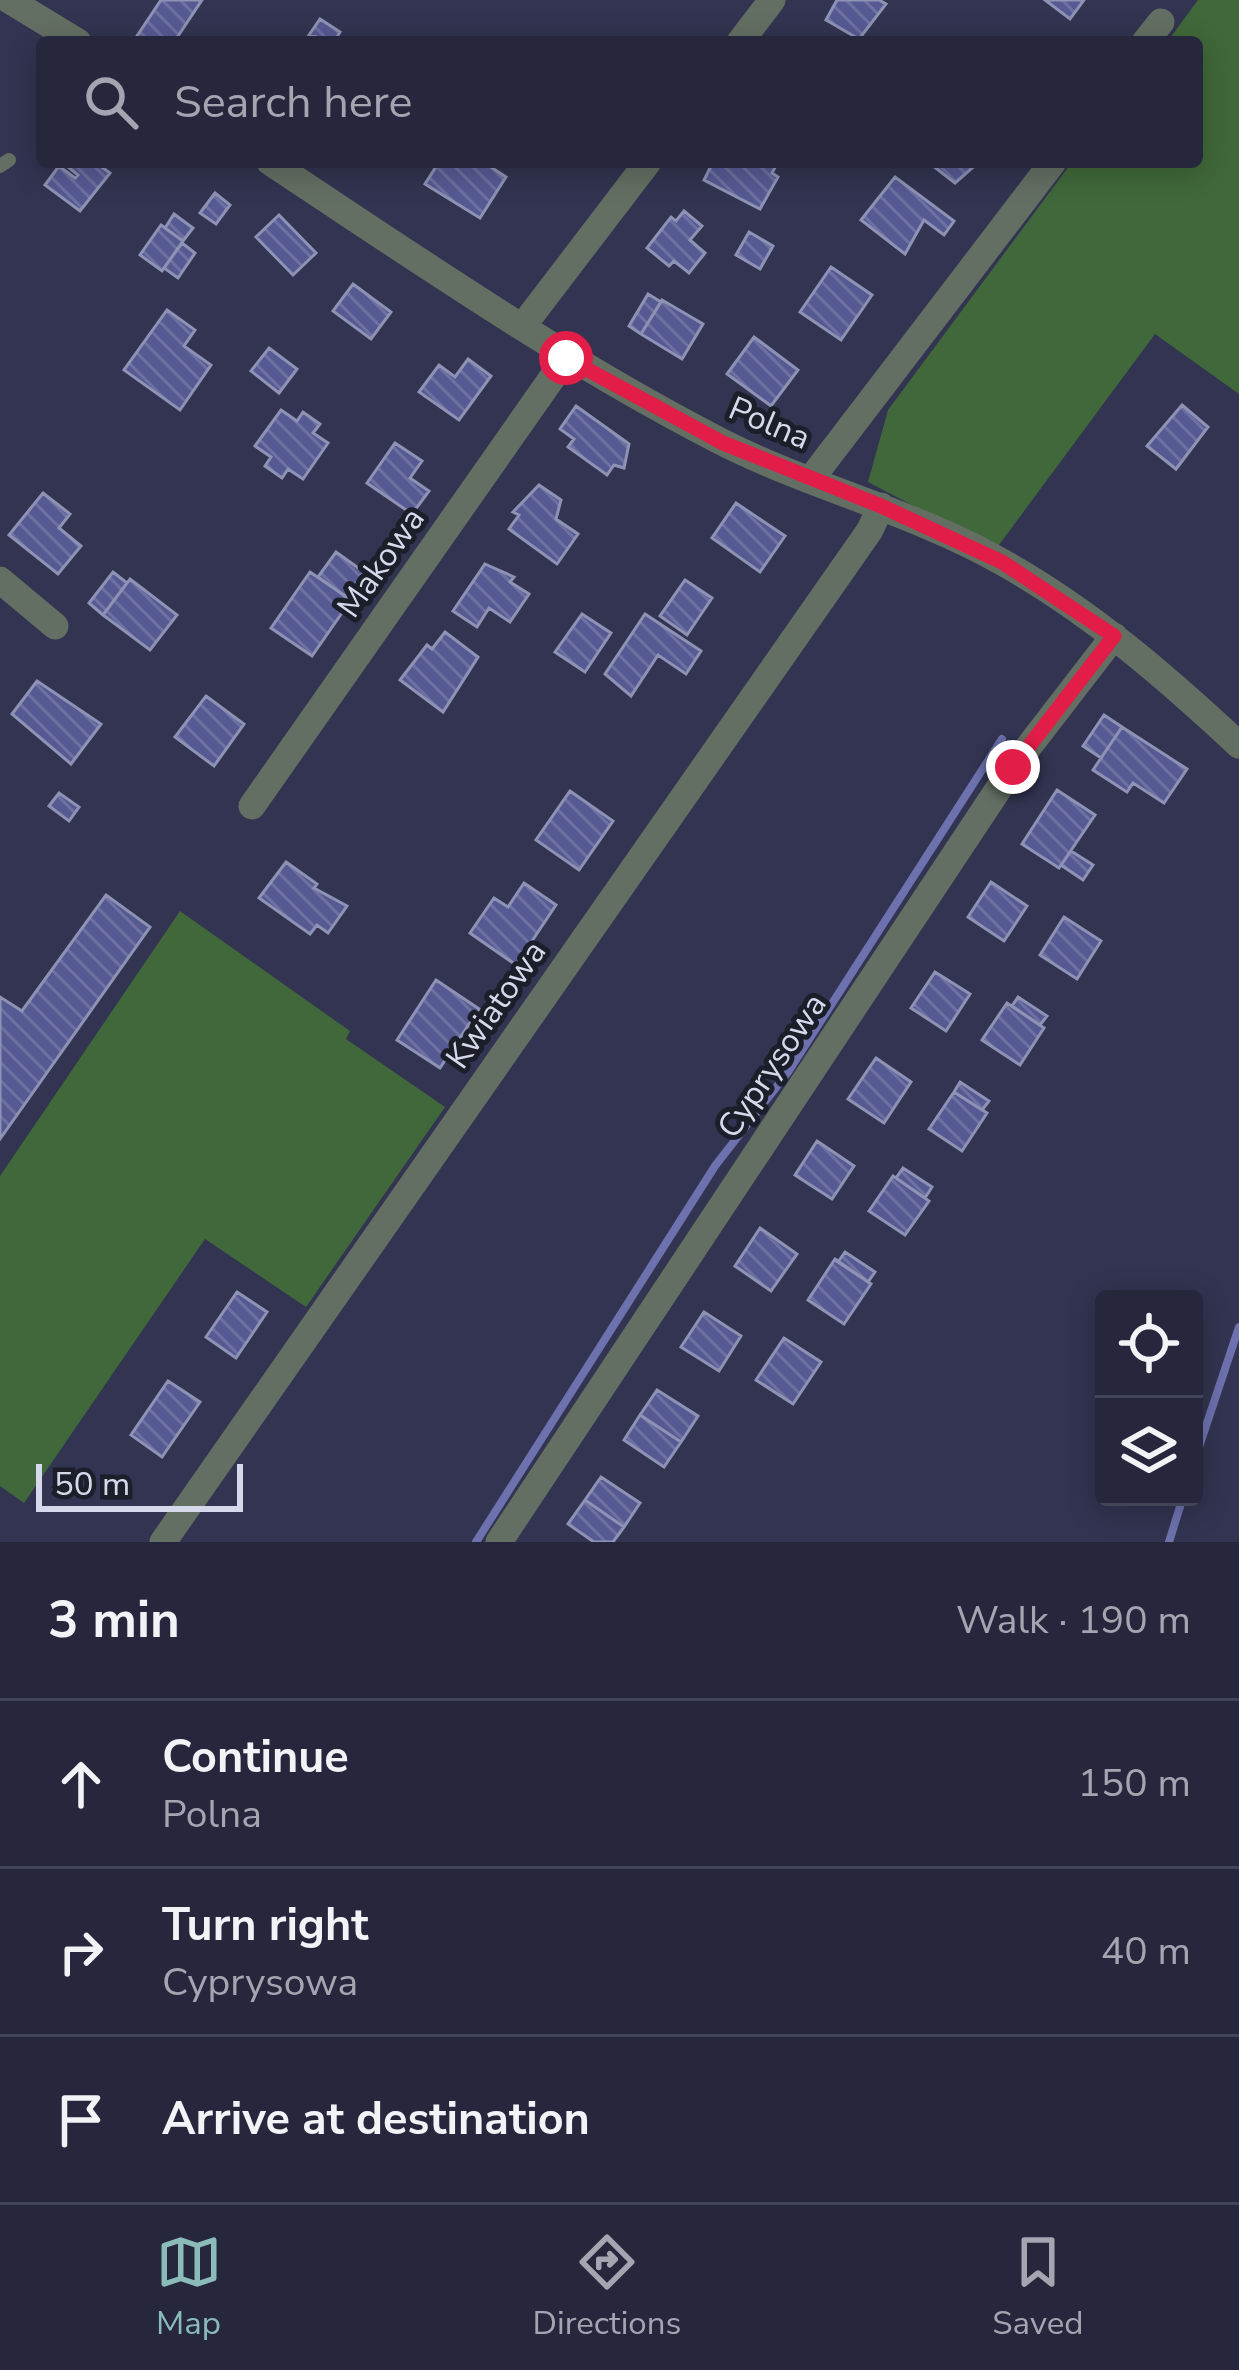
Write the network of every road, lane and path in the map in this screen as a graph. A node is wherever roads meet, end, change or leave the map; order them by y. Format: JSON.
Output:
{"nodes":[{"id":1,"x":10,"y":0,"type":"edge"},
{"id":2,"x":772,"y":0,"type":"edge"},
{"id":3,"x":68,"y":36,"type":"edge"},
{"id":4,"x":745,"y":36,"type":"edge"},
{"id":5,"x":279,"y":168,"type":"edge"},
{"id":6,"x":643,"y":168,"type":"edge"},
{"id":7,"x":1048,"y":168,"type":"edge"},
{"id":8,"x":522,"y":327,"type":"junction"},
{"id":9,"x":566,"y":358,"type":"junction"},
{"id":10,"x":811,"y":479,"type":"junction"},
{"id":11,"x":881,"y":506,"type":"junction"},
{"id":12,"x":0,"y":580,"type":"edge"},
{"id":13,"x":55,"y":626,"type":"dead end"},
{"id":14,"x":1114,"y":636,"type":"junction"},
{"id":15,"x":1239,"y":745,"type":"edge"},
{"id":16,"x":252,"y":806,"type":"dead end"},
{"id":17,"x":164,"y":1542,"type":"edge"},
{"id":18,"x":499,"y":1542,"type":"edge"}],
"edges":[{"from":1,"to":3,"type":"street"},
{"from":2,"to":4,"type":"street"},
{"from":5,"to":8,"type":"street","name":"Polna"},
{"from":6,"to":8,"type":"street"},
{"from":7,"to":10,"type":"street"},
{"from":8,"to":9,"type":"street","name":"Polna"},
{"from":9,"to":10,"type":"street","name":"Polna"},
{"from":9,"to":16,"type":"street","name":"Makowa"},
{"from":10,"to":11,"type":"street","name":"Polna"},
{"from":11,"to":14,"type":"street","name":"Polna"},
{"from":11,"to":17,"type":"street","name":"Kwiatowa"},
{"from":12,"to":13,"type":"street"},
{"from":14,"to":15,"type":"street","name":"Polna"},
{"from":14,"to":18,"type":"street","name":"Cyprysowa"}]}
